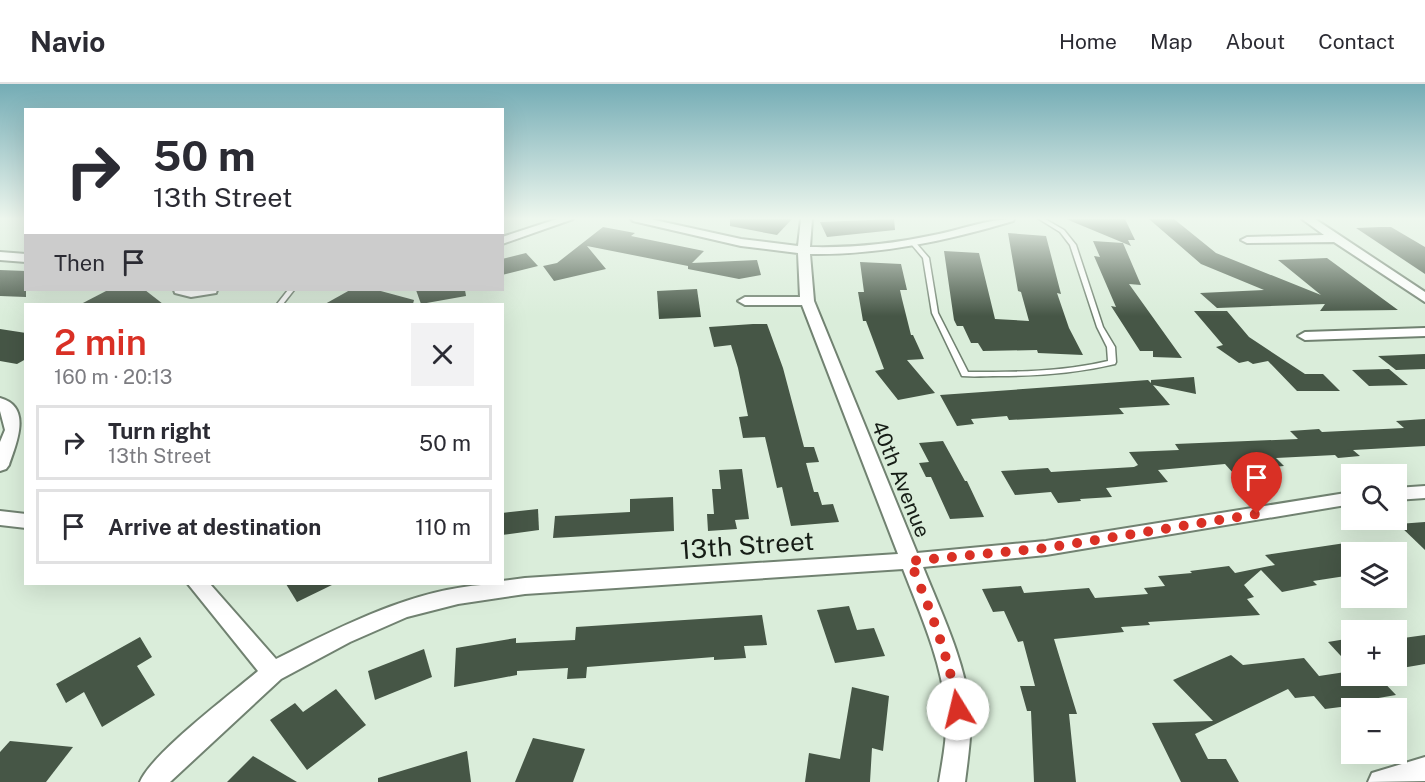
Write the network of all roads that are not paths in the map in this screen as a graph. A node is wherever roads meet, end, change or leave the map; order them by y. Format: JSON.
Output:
{"nodes":[{"id":1,"x":804,"y":252,"type":"edge"},
{"id":2,"x":920,"y":252,"type":"edge"},
{"id":3,"x":1074,"y":252,"type":"edge"},
{"id":4,"x":1357,"y":252,"type":"edge"},
{"id":5,"x":0,"y":256,"type":"edge"},
{"id":6,"x":24,"y":258,"type":"edge"},
{"id":7,"x":183,"y":291,"type":"edge"},
{"id":8,"x":204,"y":291,"type":"edge"},
{"id":9,"x":290,"y":291,"type":"edge"},
{"id":10,"x":1425,"y":298,"type":"edge"},
{"id":11,"x":745,"y":301,"type":"dead end"},
{"id":12,"x":807,"y":301,"type":"junction"},
{"id":13,"x":281,"y":303,"type":"edge"},
{"id":14,"x":1425,"y":332,"type":"edge"},
{"id":15,"x":1305,"y":336,"type":"dead end"},
{"id":16,"x":0,"y":403,"type":"edge"},
{"id":17,"x":0,"y":465,"type":"edge"},
{"id":18,"x":1425,"y":492,"type":"edge"},
{"id":19,"x":1407,"y":493,"type":"edge"},
{"id":20,"x":1341,"y":500,"type":"edge"},
{"id":21,"x":0,"y":518,"type":"edge"},
{"id":22,"x":24,"y":520,"type":"edge"},
{"id":23,"x":910,"y":561,"type":"junction"},
{"id":24,"x":199,"y":585,"type":"edge"},
{"id":25,"x":273,"y":672,"type":"junction"},
{"id":26,"x":1425,"y":769,"type":"edge"},
{"id":27,"x":153,"y":782,"type":"edge"},
{"id":28,"x":952,"y":782,"type":"edge"},
{"id":29,"x":1381,"y":782,"type":"edge"}],
"edges":[{"from":1,"to":12,"type":"street","name":"40th Avenue"},
{"from":2,"to":3,"type":"lane"},
{"from":4,"to":10,"type":"street"},
{"from":5,"to":6,"type":"street"},
{"from":7,"to":8,"type":"street"},
{"from":9,"to":13,"type":"lane"},
{"from":11,"to":12,"type":"street"},
{"from":12,"to":23,"type":"street","name":"40th Avenue"},
{"from":14,"to":15,"type":"street"},
{"from":16,"to":17,"type":"street"},
{"from":18,"to":19,"type":"street"},
{"from":20,"to":23,"type":"street","name":"13th Street"},
{"from":21,"to":22,"type":"street"},
{"from":23,"to":25,"type":"street","name":"13th Street"},
{"from":23,"to":28,"type":"street","name":"40th Avenue"},
{"from":24,"to":25,"type":"street"},
{"from":25,"to":27,"type":"street","name":"13th Street"},
{"from":26,"to":29,"type":"street"}]}
